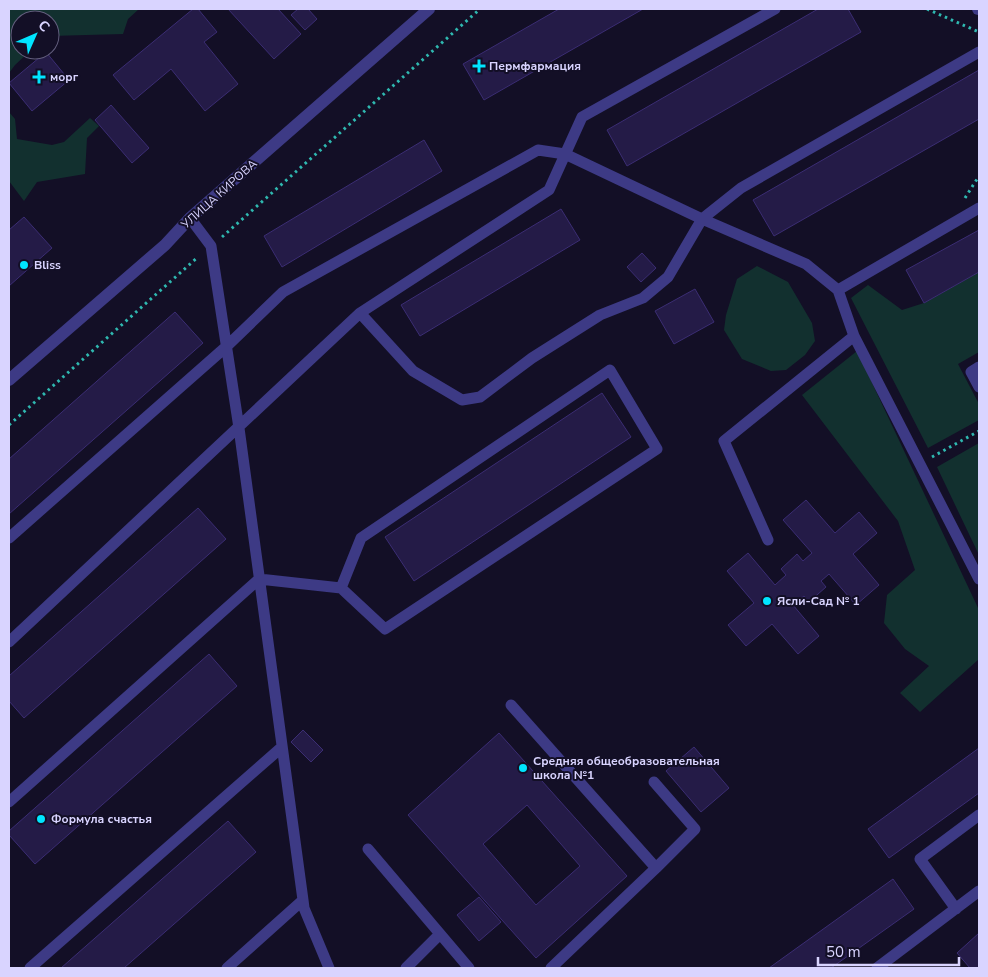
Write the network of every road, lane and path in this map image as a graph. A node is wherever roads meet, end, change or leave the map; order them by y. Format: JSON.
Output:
{"nodes":[{"id":1,"x":429,"y":9,"type":"edge"},
{"id":2,"x":480,"y":9,"type":"edge"},
{"id":3,"x":775,"y":9,"type":"edge"},
{"id":4,"x":927,"y":9,"type":"edge"},
{"id":5,"x":979,"y":32,"type":"edge"},
{"id":6,"x":979,"y":52,"type":"edge"},
{"id":7,"x":565,"y":154,"type":"junction"},
{"id":8,"x":979,"y":208,"type":"edge"},
{"id":9,"x":190,"y":218,"type":"junction"},
{"id":10,"x":702,"y":219,"type":"junction"},
{"id":11,"x":211,"y":246,"type":"junction"},
{"id":12,"x":838,"y":290,"type":"junction"},
{"id":13,"x":360,"y":314,"type":"junction"},
{"id":14,"x":854,"y":336,"type":"junction"},
{"id":15,"x":227,"y":346,"type":"junction"},
{"id":16,"x":979,"y":367,"type":"edge"},
{"id":17,"x":9,"y":380,"type":"edge"},
{"id":18,"x":979,"y":387,"type":"edge"},
{"id":19,"x":9,"y":425,"type":"edge"},
{"id":20,"x":239,"y":428,"type":"junction"},
{"id":21,"x":979,"y":431,"type":"edge"},
{"id":22,"x":920,"y":463,"type":"junction"},
{"id":23,"x":9,"y":538,"type":"edge"},
{"id":24,"x":768,"y":540,"type":"dead end"},
{"id":25,"x":979,"y":579,"type":"edge"},
{"id":26,"x":259,"y":580,"type":"junction"},
{"id":27,"x":341,"y":588,"type":"junction"},
{"id":28,"x":9,"y":642,"type":"edge"},
{"id":29,"x":511,"y":706,"type":"dead end"},
{"id":30,"x":282,"y":747,"type":"junction"},
{"id":31,"x":654,"y":782,"type":"dead end"},
{"id":32,"x":9,"y":802,"type":"edge"},
{"id":33,"x":979,"y":815,"type":"edge"},
{"id":34,"x":368,"y":850,"type":"dead end"},
{"id":35,"x":656,"y":868,"type":"junction"},
{"id":36,"x":979,"y":890,"type":"edge"},
{"id":37,"x":303,"y":900,"type":"junction"},
{"id":38,"x":956,"y":909,"type":"junction"},
{"id":39,"x":439,"y":935,"type":"junction"},
{"id":40,"x":30,"y":968,"type":"edge"},
{"id":41,"x":227,"y":968,"type":"edge"},
{"id":42,"x":329,"y":968,"type":"edge"},
{"id":43,"x":406,"y":968,"type":"edge"},
{"id":44,"x":468,"y":968,"type":"edge"},
{"id":45,"x":550,"y":968,"type":"edge"},
{"id":46,"x":878,"y":968,"type":"edge"}],
"edges":[{"from":1,"to":9,"type":"street","name":"УЛИЦА КИРОВА"},
{"from":2,"to":11,"type":"path"},
{"from":3,"to":7,"type":"lane"},
{"from":4,"to":5,"type":"path"},
{"from":6,"to":10,"type":"lane"},
{"from":7,"to":10,"type":"lane"},
{"from":7,"to":13,"type":"lane"},
{"from":7,"to":15,"type":"lane"},
{"from":8,"to":12,"type":"lane"},
{"from":9,"to":11,"type":"lane"},
{"from":9,"to":17,"type":"street","name":"УЛИЦА КИРОВА"},
{"from":10,"to":12,"type":"lane"},
{"from":10,"to":13,"type":"lane"},
{"from":11,"to":15,"type":"lane"},
{"from":11,"to":19,"type":"path"},
{"from":12,"to":14,"type":"lane"},
{"from":13,"to":20,"type":"lane"},
{"from":14,"to":22,"type":"lane"},
{"from":14,"to":24,"type":"lane"},
{"from":15,"to":20,"type":"lane"},
{"from":15,"to":23,"type":"lane"},
{"from":16,"to":18,"type":"lane"},
{"from":20,"to":26,"type":"lane"},
{"from":20,"to":28,"type":"lane"},
{"from":21,"to":22,"type":"path"},
{"from":22,"to":25,"type":"lane"},
{"from":26,"to":27,"type":"lane"},
{"from":26,"to":30,"type":"lane"},
{"from":26,"to":32,"type":"lane"},
{"from":27,"to":27,"type":"lane"},
{"from":29,"to":35,"type":"lane"},
{"from":30,"to":37,"type":"lane"},
{"from":30,"to":40,"type":"lane"},
{"from":31,"to":35,"type":"lane"},
{"from":33,"to":38,"type":"lane"},
{"from":34,"to":39,"type":"lane"},
{"from":35,"to":45,"type":"lane"},
{"from":36,"to":38,"type":"lane"},
{"from":37,"to":41,"type":"lane"},
{"from":37,"to":42,"type":"lane"},
{"from":38,"to":46,"type":"lane"},
{"from":39,"to":43,"type":"lane"},
{"from":39,"to":44,"type":"lane"}]}
